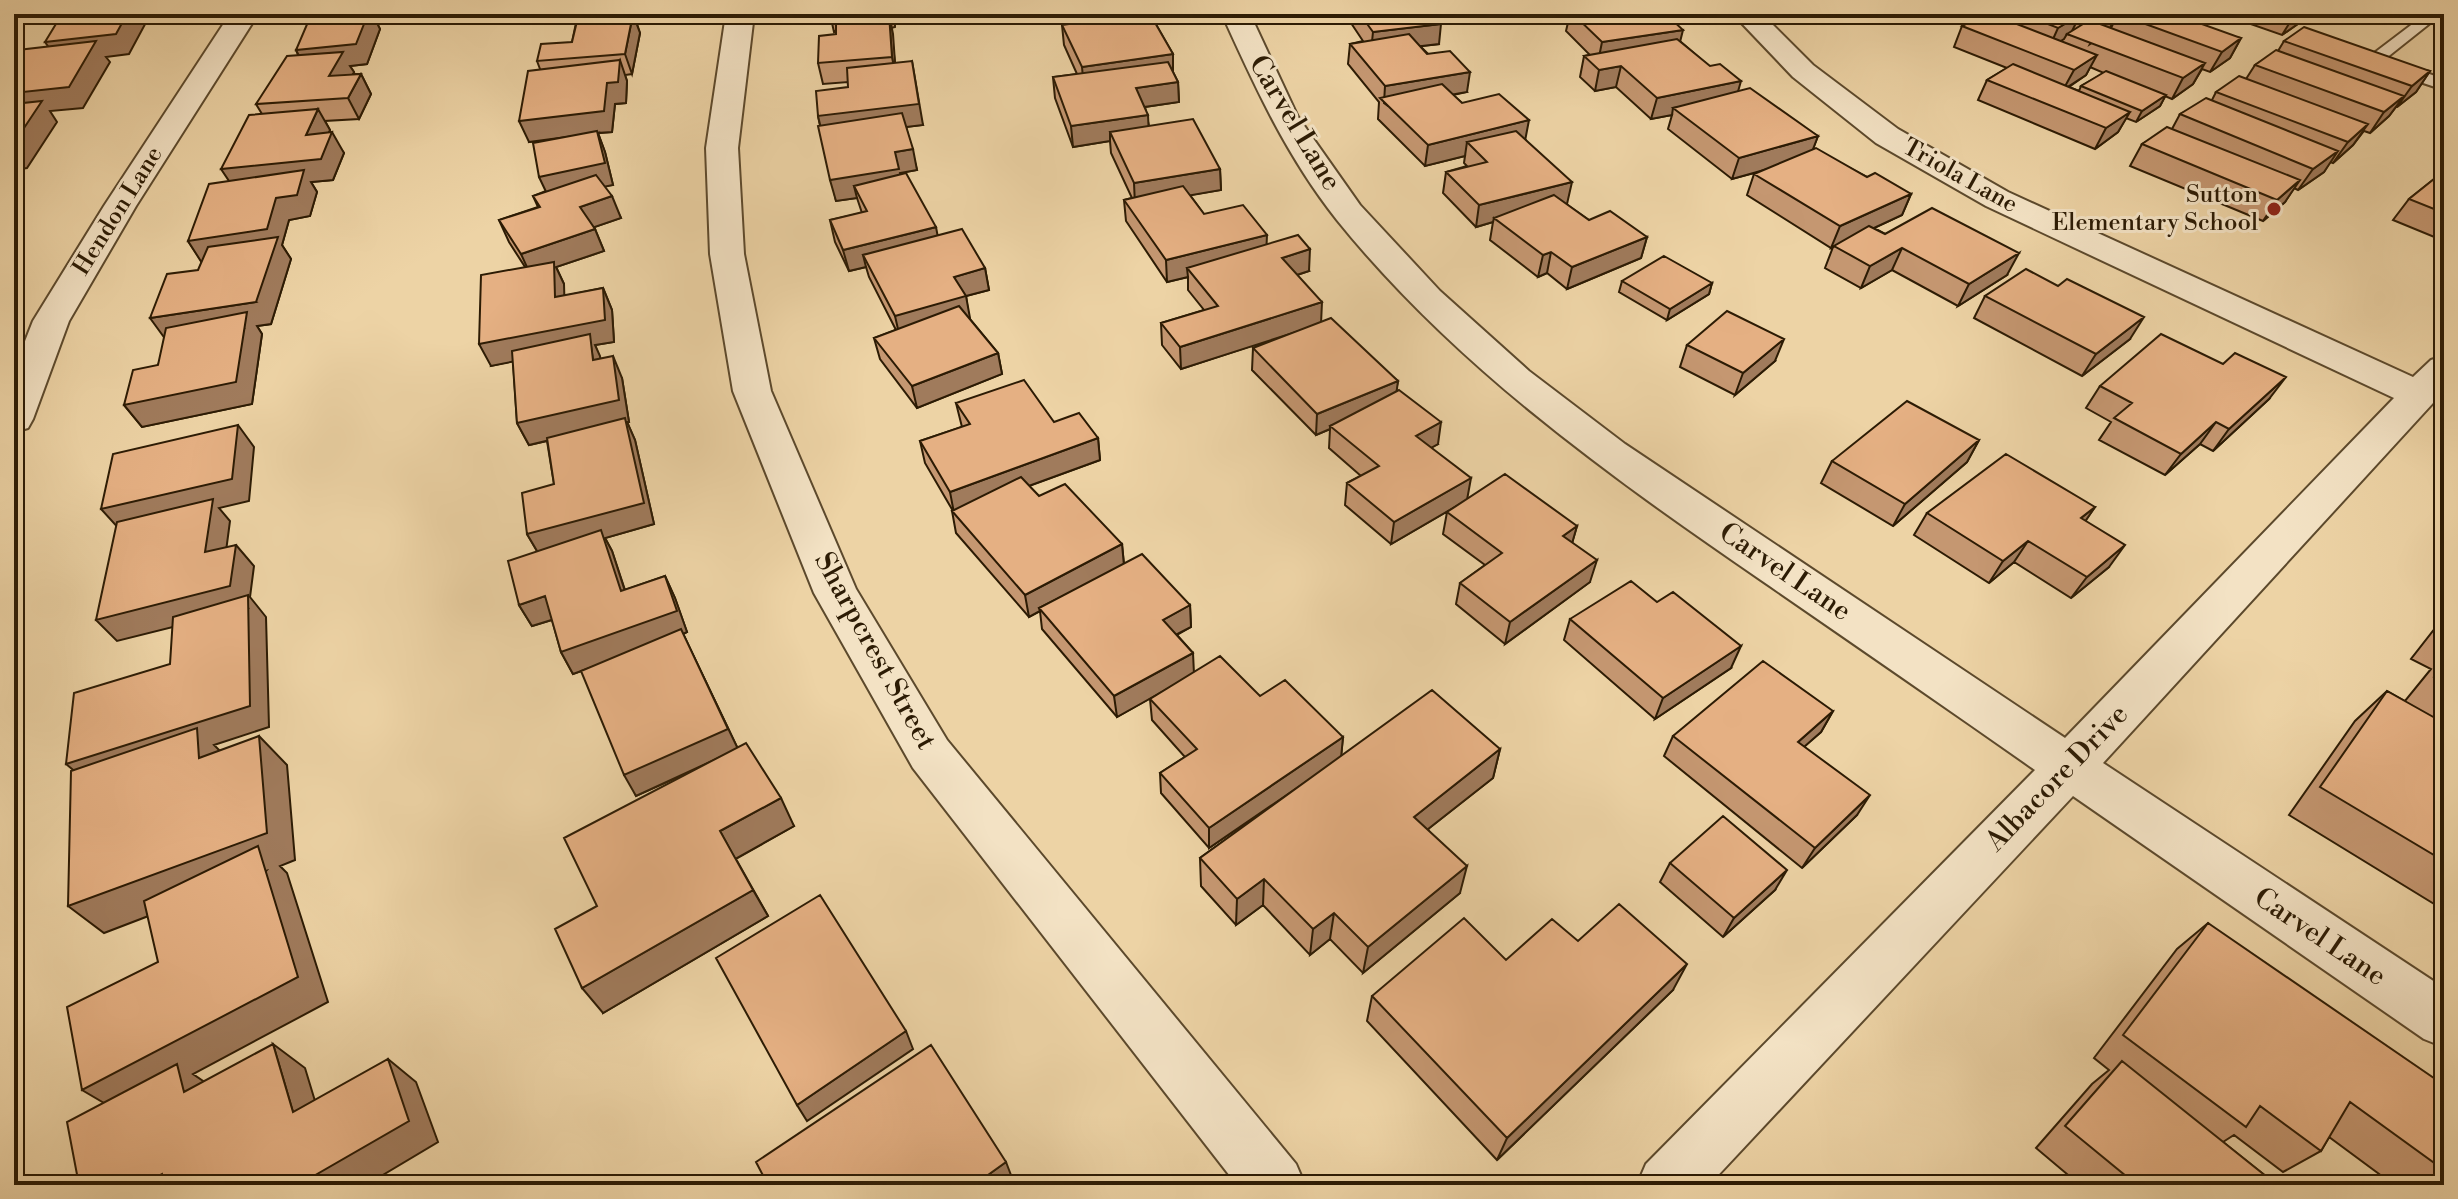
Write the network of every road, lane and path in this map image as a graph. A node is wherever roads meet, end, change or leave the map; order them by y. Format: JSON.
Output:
{"nodes":[{"id":1,"x":244,"y":14,"type":"edge"},
{"id":2,"x":740,"y":14,"type":"edge"},
{"id":3,"x":1236,"y":14,"type":"edge"},
{"id":4,"x":1747,"y":14,"type":"edge"},
{"id":5,"x":2423,"y":21,"type":"dead end"},
{"id":6,"x":2444,"y":85,"type":"edge"},
{"id":7,"x":2431,"y":382,"type":"edge"},
{"id":8,"x":14,"y":419,"type":"edge"},
{"id":9,"x":2069,"y":767,"type":"junction"},
{"id":10,"x":2444,"y":1020,"type":"edge"},
{"id":11,"x":1275,"y":1185,"type":"edge"},
{"id":12,"x":1667,"y":1185,"type":"edge"}],
"edges":[{"from":1,"to":8,"type":"street","name":"Hendon Lane"},
{"from":2,"to":11,"type":"street","name":"Sharpcrest Street"},
{"from":3,"to":9,"type":"street","name":"Carvel Lane"},
{"from":4,"to":7,"type":"street","name":"Triola Lane"},
{"from":5,"to":6,"type":"lane"},
{"from":7,"to":9,"type":"street","name":"Albacore Drive"},
{"from":9,"to":10,"type":"street","name":"Carvel Lane"},
{"from":9,"to":12,"type":"street","name":"Albacore Drive"}]}
